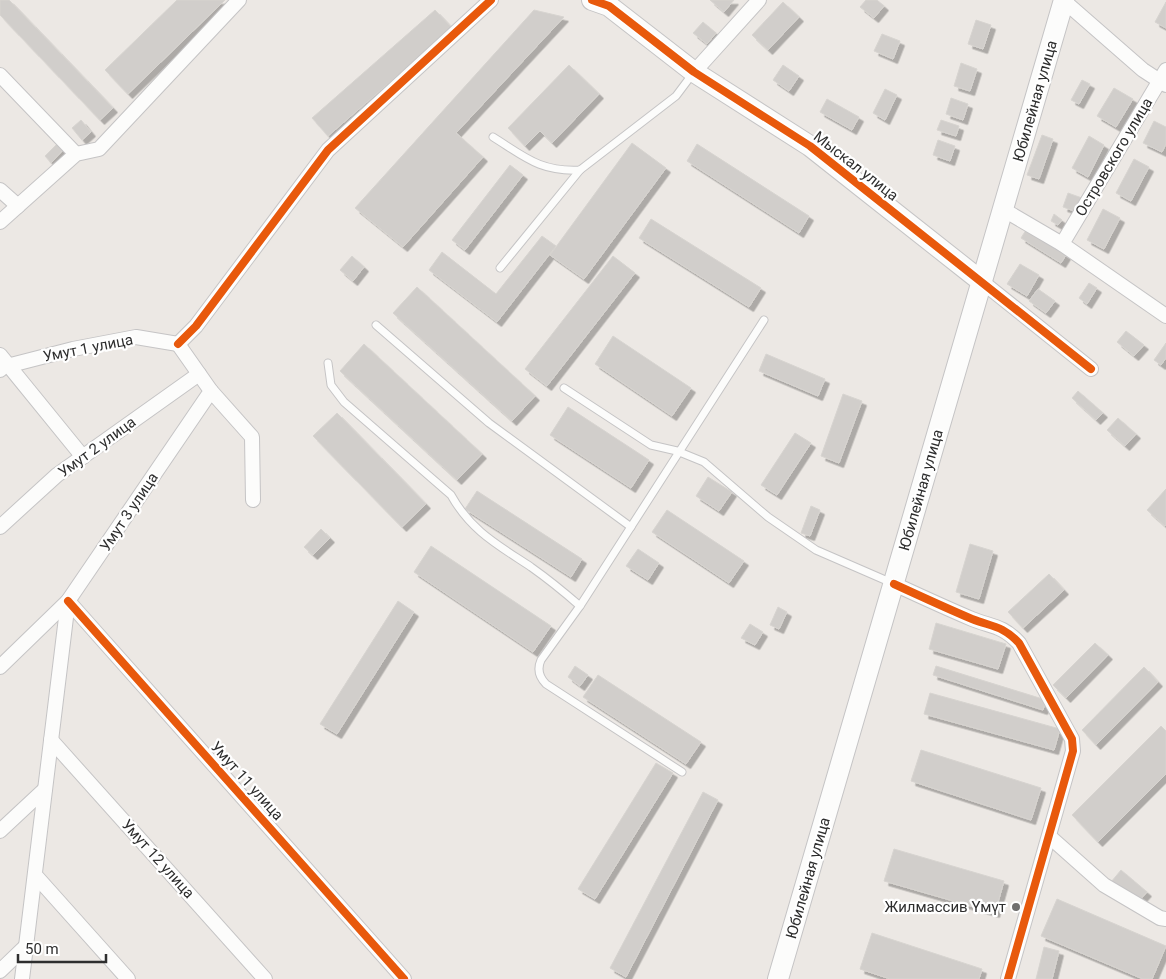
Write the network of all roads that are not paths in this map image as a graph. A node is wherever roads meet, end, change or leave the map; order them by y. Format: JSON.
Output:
{"nodes":[{"id":1,"x":239,"y":0,"type":"edge"},
{"id":2,"x":491,"y":0,"type":"edge"},
{"id":3,"x":592,"y":0,"type":"edge"},
{"id":4,"x":759,"y":0,"type":"edge"},
{"id":5,"x":1064,"y":0,"type":"edge"},
{"id":6,"x":694,"y":72,"type":"junction"},
{"id":7,"x":0,"y":75,"type":"edge"},
{"id":8,"x":1164,"y":79,"type":"edge"},
{"id":9,"x":493,"y":136,"type":"dead end"},
{"id":10,"x":76,"y":154,"type":"junction"},
{"id":11,"x":580,"y":170,"type":"junction"},
{"id":12,"x":0,"y":190,"type":"edge"},
{"id":13,"x":18,"y":206,"type":"junction"},
{"id":14,"x":1004,"y":210,"type":"junction"},
{"id":15,"x":0,"y":222,"type":"edge"},
{"id":16,"x":1062,"y":244,"type":"junction"},
{"id":17,"x":500,"y":268,"type":"dead end"},
{"id":18,"x":981,"y":281,"type":"junction"},
{"id":19,"x":1166,"y":316,"type":"edge"},
{"id":20,"x":764,"y":320,"type":"dead end"},
{"id":21,"x":376,"y":325,"type":"dead end"},
{"id":22,"x":178,"y":344,"type":"junction"},
{"id":23,"x":3,"y":363,"type":"edge"},
{"id":24,"x":328,"y":363,"type":"dead end"},
{"id":25,"x":1091,"y":370,"type":"dead end"},
{"id":26,"x":200,"y":374,"type":"junction"},
{"id":27,"x":564,"y":388,"type":"dead end"},
{"id":28,"x":210,"y":391,"type":"junction"},
{"id":29,"x":677,"y":451,"type":"junction"},
{"id":30,"x":83,"y":457,"type":"junction"},
{"id":31,"x":253,"y":500,"type":"dead end"},
{"id":32,"x":0,"y":527,"type":"edge"},
{"id":33,"x":631,"y":527,"type":"junction"},
{"id":34,"x":894,"y":584,"type":"junction"},
{"id":35,"x":68,"y":601,"type":"junction"},
{"id":36,"x":580,"y":606,"type":"junction"},
{"id":37,"x":0,"y":667,"type":"edge"},
{"id":38,"x":51,"y":740,"type":"junction"},
{"id":39,"x":682,"y":772,"type":"dead end"},
{"id":40,"x":45,"y":789,"type":"junction"},
{"id":41,"x":0,"y":831,"type":"edge"},
{"id":42,"x":1050,"y":837,"type":"junction"},
{"id":43,"x":35,"y":875,"type":"junction"},
{"id":44,"x":1166,"y":919,"type":"edge"},
{"id":45,"x":26,"y":946,"type":"junction"},
{"id":46,"x":0,"y":971,"type":"edge"},
{"id":47,"x":22,"y":979,"type":"edge"},
{"id":48,"x":128,"y":979,"type":"edge"},
{"id":49,"x":266,"y":979,"type":"edge"},
{"id":50,"x":404,"y":979,"type":"edge"},
{"id":51,"x":778,"y":979,"type":"edge"},
{"id":52,"x":1008,"y":979,"type":"edge"}],
"edges":[{"from":1,"to":10,"type":"street"},
{"from":2,"to":22,"type":"street"},
{"from":3,"to":6,"type":"main road","name":"Мыскал улица"},
{"from":4,"to":6,"type":"street"},
{"from":5,"to":8,"type":"street"},
{"from":5,"to":14,"type":"main road","name":"Юбилейная улица"},
{"from":6,"to":11,"type":"lane"},
{"from":6,"to":18,"type":"main road","name":"Мыскал улица"},
{"from":7,"to":10,"type":"street"},
{"from":8,"to":16,"type":"street","name":"Островского улица"},
{"from":9,"to":11,"type":"lane"},
{"from":10,"to":13,"type":"street"},
{"from":11,"to":17,"type":"lane"},
{"from":12,"to":13,"type":"street"},
{"from":13,"to":15,"type":"street"},
{"from":14,"to":16,"type":"street"},
{"from":14,"to":18,"type":"main road","name":"Юбилейная улица"},
{"from":16,"to":19,"type":"street"},
{"from":18,"to":25,"type":"street","name":"Мыскал улица"},
{"from":18,"to":34,"type":"main road","name":"Юбилейная улица"},
{"from":20,"to":29,"type":"lane"},
{"from":21,"to":33,"type":"lane"},
{"from":22,"to":23,"type":"street","name":"Умут 1 улица"},
{"from":22,"to":26,"type":"street"},
{"from":23,"to":30,"type":"street"},
{"from":24,"to":36,"type":"lane"},
{"from":26,"to":28,"type":"street"},
{"from":26,"to":30,"type":"street","name":"Умут 2 улица"},
{"from":27,"to":29,"type":"lane"},
{"from":28,"to":31,"type":"street"},
{"from":28,"to":35,"type":"street","name":"Умут 3 улица"},
{"from":29,"to":33,"type":"lane"},
{"from":29,"to":34,"type":"lane"},
{"from":30,"to":32,"type":"street","name":"Умут 2 улица"},
{"from":33,"to":36,"type":"lane"},
{"from":34,"to":42,"type":"street"},
{"from":34,"to":51,"type":"main road","name":"Юбилейная улица"},
{"from":35,"to":37,"type":"street","name":"Умут 3 улица"},
{"from":35,"to":38,"type":"street"},
{"from":35,"to":50,"type":"street","name":"Умут 11 улица"},
{"from":36,"to":39,"type":"lane"},
{"from":38,"to":40,"type":"street"},
{"from":38,"to":49,"type":"street","name":"Умут 12 улица"},
{"from":40,"to":41,"type":"street"},
{"from":40,"to":43,"type":"street"},
{"from":42,"to":44,"type":"street"},
{"from":42,"to":52,"type":"street"},
{"from":43,"to":45,"type":"street"},
{"from":43,"to":48,"type":"street"},
{"from":45,"to":46,"type":"street"},
{"from":45,"to":47,"type":"street"}]}
